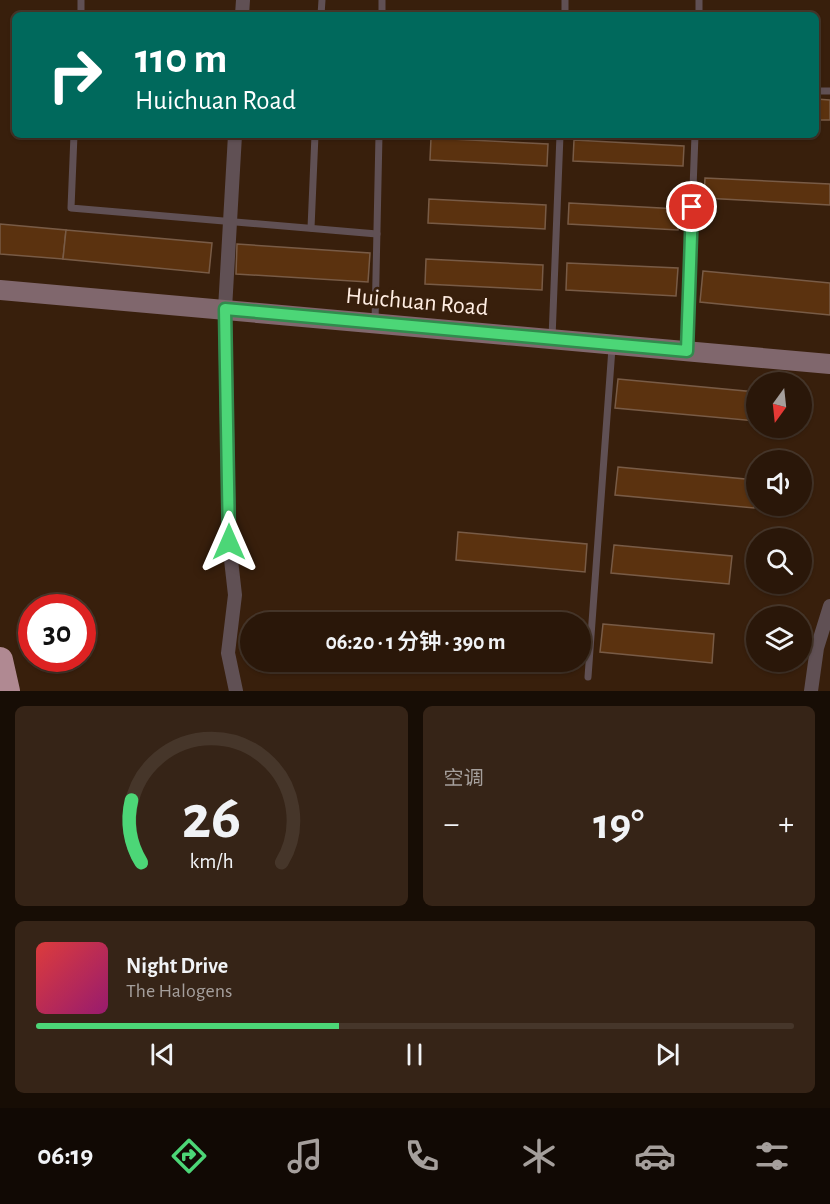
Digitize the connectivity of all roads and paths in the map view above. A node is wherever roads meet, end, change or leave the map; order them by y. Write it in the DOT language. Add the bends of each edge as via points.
graph roads {
  1 [pos="74,138"];
  2 [pos="235,138"];
  3 [pos="315,138"];
  4 [pos="379,138"];
  5 [pos="560,138"];
  6 [pos="695,138"];
  7 [pos="230,221"];
  8 [pos="310,228"];
  9 [pos="377,234"];
  10 [pos="0,290"];
  11 [pos="225,309"];
  12 [pos="375,323"];
  13 [pos="552,338"];
  14 [pos="612,344"];
  15 [pos="687,351"];
  16 [pos="830,364"];
  17 [pos="830,606"];
  18 [pos="0,660"];
  19 [pos="588,677"];
  20 [pos="7,691"];
  21 [pos="236,691"];
  22 [pos="811,691"];
  1 -- 7 [label="lane" via="71,208"];
  2 -- 7 [label="street"];
  3 -- 8 [label="lane"];
  4 -- 9 [label="lane"];
  5 -- 13 [label="lane"];
  6 -- 15 [label="lane"];
  7 -- 8 [label="lane"];
  7 -- 11 [label="street"];
  8 -- 9 [label="lane"];
  9 -- 12 [label="lane"];
  10 -- 11 [label="street, Huichuan Road"];
  11 -- 12 [label="street, Huichuan Road"];
  11 -- 21 [label="street" via="229,542 235,595 228,653"];
  12 -- 13 [label="street, Huichuan Road"];
  13 -- 14 [label="street, Huichuan Road"];
  14 -- 15 [label="street, Huichuan Road"];
  14 -- 19 [label="lane"];
  15 -- 16 [label="street, Huichuan Road"];
  17 -- 22 [label="street" via="817,648"];
  18 -- 20 [label="highway"];
}
